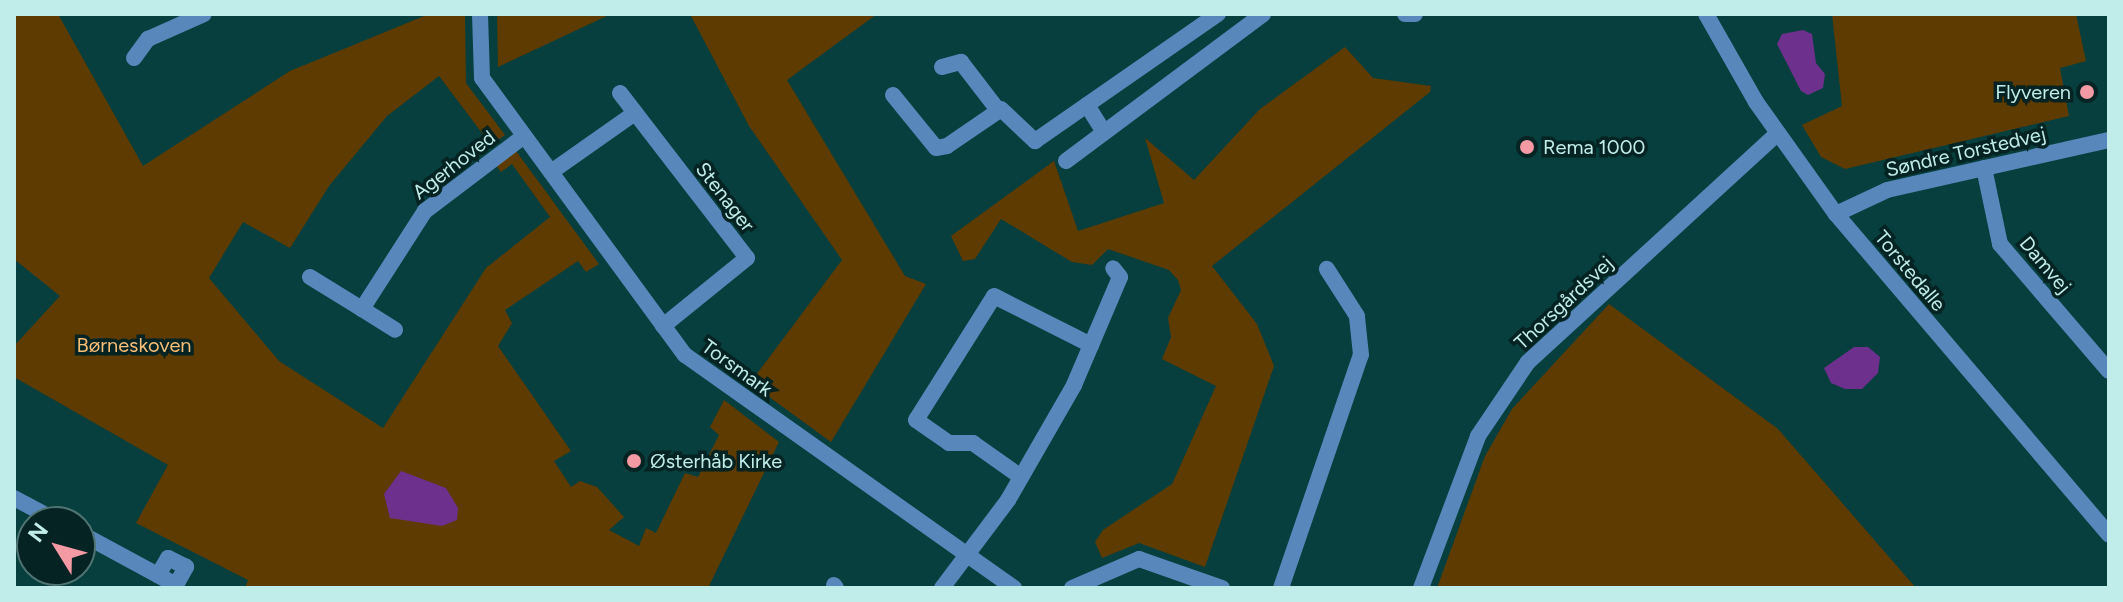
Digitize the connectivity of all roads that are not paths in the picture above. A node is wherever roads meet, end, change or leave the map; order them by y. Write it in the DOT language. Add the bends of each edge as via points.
graph roads {
  1 [pos="204,14"];
  2 [pos="480,14"];
  3 [pos="1218,14"];
  4 [pos="1405,14"];
  5 [pos="1415,14"];
  6 [pos="1706,14"];
  7 [pos="1257,16"];
  8 [pos="134,58"];
  9 [pos="1143,66"];
  10 [pos="942,67"];
  11 [pos="1160,89"];
  12 [pos="620,93"];
  13 [pos="893,95"];
  14 [pos="1087,105"];
  15 [pos="998,110"];
  16 [pos="635,113"];
  17 [pos="1104,132"];
  18 [pos="1777,134"];
  19 [pos="524,136"];
  20 [pos="2109,140"];
  21 [pos="1066,161"];
  22 [pos="1984,168"];
  23 [pos="551,172"];
  24 [pos="1836,214"];
  25 [pos="1113,268"];
  26 [pos="1327,269"];
  27 [pos="310,277"];
  28 [pos="362,309"];
  29 [pos="663,326"];
  30 [pos="395,330"];
  31 [pos="1091,345"];
  32 [pos="2109,371"];
  33 [pos="1021,477"];
  34 [pos="2109,535"];
  35 [pos="96,542"];
  36 [pos="969,555"];
  37 [pos="158,575"];
  38 [pos="942,588"];
  39 [pos="1014,588"];
  40 [pos="1072,588"];
  41 [pos="1219,588"];
  42 [pos="1281,588"];
  43 [pos="1421,588"];
  1 -- 8 [label="street" via="148,39"];
  2 -- 19 [label="street, Torsmark" via="482,78"];
  3 -- 9 [label="street"];
  4 -- 5 [label="street"];
  6 -- 18 [label="street, Torstedalle"];
  7 -- 11 [label="street"];
  9 -- 11 [label="street"];
  9 -- 14 [label="street"];
  10 -- 15 [label="street" via="961,62"];
  11 -- 17 [label="street"];
  12 -- 16 [label="street, Stenager"];
  13 -- 15 [label="street" via="936,148 947,146"];
  14 -- 15 [label="street" via="1035,141 1010,112"];
  14 -- 17 [label="street"];
  16 -- 23 [label="street"];
  16 -- 29 [label="street, Stenager" via="747,258"];
  17 -- 21 [label="street"];
  18 -- 24 [label="street, Torstedalle"];
  18 -- 43 [label="street, Thorsgårdsvej" via="1528,362 1478,436"];
  19 -- 23 [label="street, Torsmark"];
  19 -- 28 [label="street, Agerhoved" via="425,211"];
  20 -- 22 [label="street, Søndre Torstedvej"];
  22 -- 24 [label="street, Søndre Torstedvej" via="1887,190"];
  22 -- 32 [label="street, Damvej" via="2000,244"];
  23 -- 29 [label="street, Torsmark"];
  24 -- 34 [label="street, Torstedalle"];
  25 -- 31 [label="street" via="1120,277"];
  26 -- 42 [label="street" via="1357,316 1361,355"];
  27 -- 28 [label="street"];
  28 -- 30 [label="street"];
  29 -- 36 [label="street, Torsmark" via="685,355"];
  31 -- 33 [label="street"];
  31 -- 33 [label="street" via="994,296 916,420 949,443 973,443"];
  33 -- 36 [label="street"];
  35 -- 37 [label="street"];
  36 -- 38 [label="street"];
  36 -- 39 [label="street, Torsmark"];
  40 -- 41 [label="street" via="1139,559"];
}
